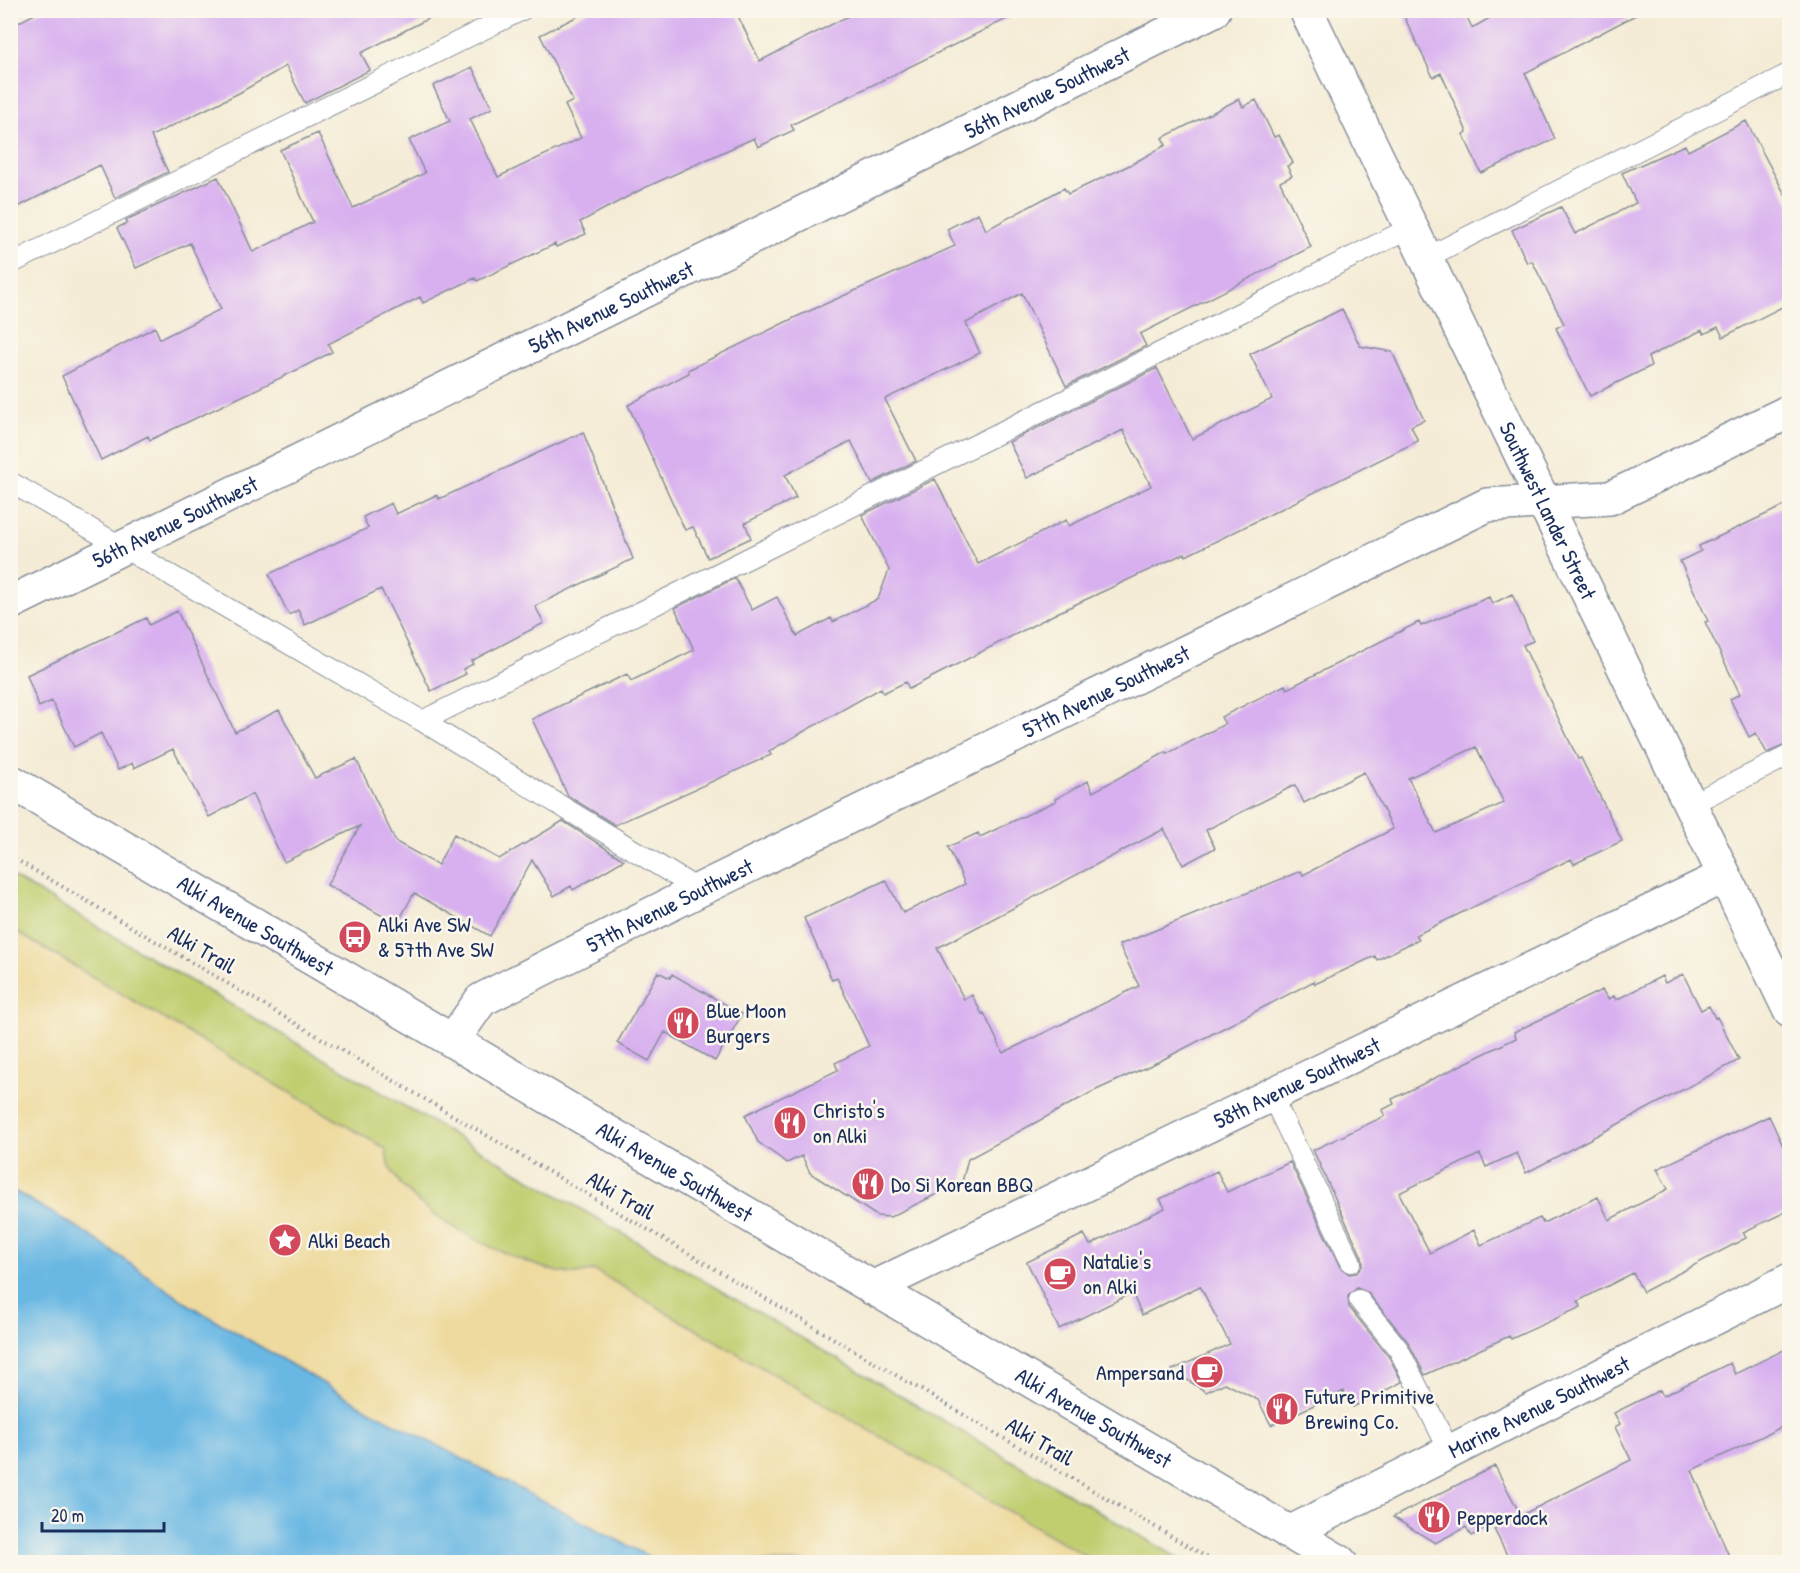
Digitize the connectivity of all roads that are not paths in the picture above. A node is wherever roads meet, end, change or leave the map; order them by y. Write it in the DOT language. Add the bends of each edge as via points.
graph roads {
  1 [pos="522,10"];
  2 [pos="1214,10"];
  3 [pos="1306,10"];
  4 [pos="1790,73"];
  5 [pos="1410,228"];
  6 [pos="1426,258"];
  7 [pos="10,264"];
  8 [pos="1790,411"];
  9 [pos="10,482"];
  10 [pos="1546,503"];
  11 [pos="125,546"];
  12 [pos="10,603"];
  13 [pos="422,721"];
  14 [pos="1790,755"];
  15 [pos="10,782"];
  16 [pos="1691,804"];
  17 [pos="1724,876"];
  18 [pos="699,890"];
  19 [pos="1790,1011"];
  20 [pos="453,1040"];
  21 [pos="1271,1094"];
  22 [pos="1351,1262"];
  23 [pos="1790,1280"];
  24 [pos="872,1288"];
  25 [pos="1359,1300"];
  26 [pos="1450,1452"];
  27 [pos="1289,1533"];
  28 [pos="1340,1563"];
  1 -- 7 [label="lane"];
  2 -- 11 [label="street, 56th Avenue Southwest"];
  3 -- 5 [label="street, Southwest Lander Street"];
  4 -- 6 [label="lane"];
  5 -- 6 [label="street, Southwest Lander Street"];
  5 -- 13 [label="lane"];
  6 -- 10 [label="street, Southwest Lander Street"];
  8 -- 10 [label="street, 57th Avenue Southwest" via="1610,498"];
  9 -- 11 [label="lane"];
  10 -- 16 [label="street, Southwest Lander Street"];
  10 -- 18 [label="street, 57th Avenue Southwest" via="1487,506"];
  11 -- 12 [label="street, 56th Avenue Southwest"];
  11 -- 13 [label="lane"];
  13 -- 18 [label="lane"];
  14 -- 16 [label="lane"];
  15 -- 20 [label="street, Alki Avenue Southwest"];
  16 -- 17 [label="street, Southwest Lander Street"];
  17 -- 19 [label="street, Southwest Lander Street"];
  17 -- 21 [label="street, 58th Avenue Southwest"];
  18 -- 20 [label="street, 57th Avenue Southwest" via="481,1000"];
  20 -- 24 [label="street, Alki Avenue Southwest"];
  21 -- 22 [label="lane"];
  21 -- 24 [label="street, 58th Avenue Southwest"];
  23 -- 26 [label="street, Marine Avenue Southwest"];
  24 -- 27 [label="street, Alki Avenue Southwest"];
  25 -- 26 [label="lane" via="1399,1350"];
  26 -- 27 [label="street, Marine Avenue Southwest"];
  27 -- 28 [label="street, Alki Avenue Southwest"];
}
